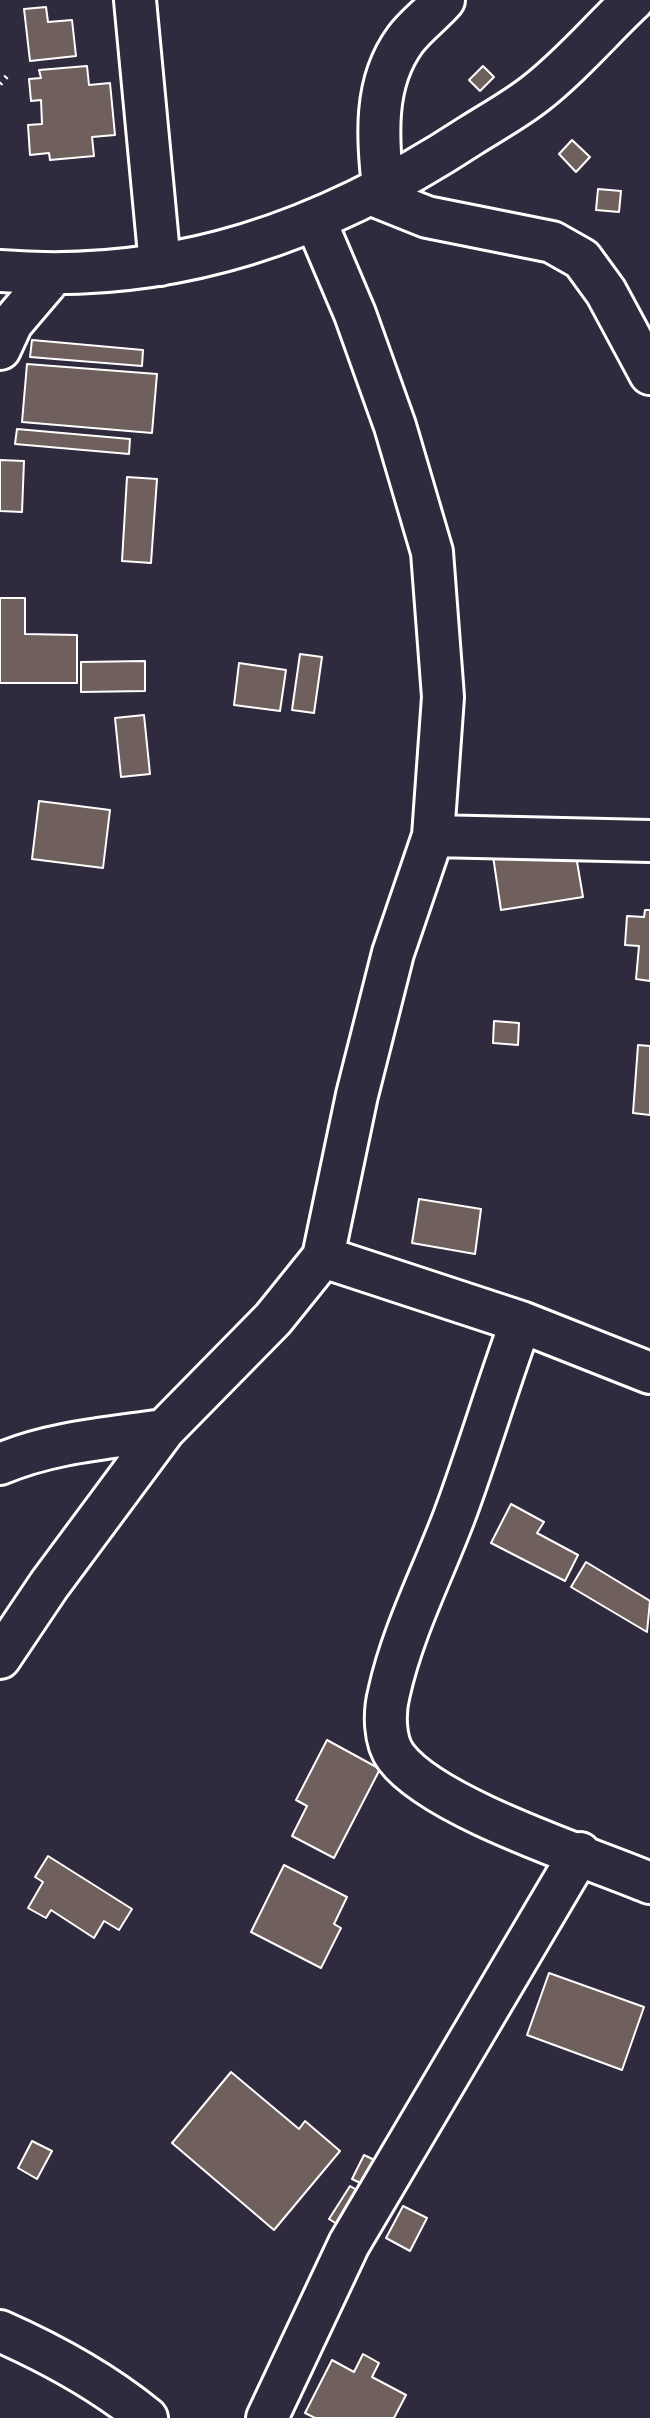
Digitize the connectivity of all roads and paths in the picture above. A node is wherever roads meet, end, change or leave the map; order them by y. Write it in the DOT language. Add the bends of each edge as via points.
graph roads {
  1 [pos="135,0"];
  2 [pos="444,0"];
  3 [pos="633,0"];
  4 [pos="7,76"];
  5 [pos="0,84"];
  6 [pos="378,192"];
  7 [pos="316,222"];
  8 [pos="160,265"];
  9 [pos="0,271"];
  10 [pos="52,276"];
  11 [pos="0,349"];
  12 [pos="650,374"];
  13 [pos="433,836"];
  14 [pos="650,841"];
  15 [pos="323,1257"];
  16 [pos="521,1322"];
  17 [pos="650,1373"];
  18 [pos="164,1430"];
  19 [pos="0,1464"];
  20 [pos="0,1658"];
  21 [pos="580,1853"];
  22 [pos="650,1883"];
  23 [pos="0,2331"];
  24 [pos="147,2418"];
  25 [pos="267,2418"];
  1 -- 8 [label="street"];
  2 -- 6 [label="street" via="392,60 382,92"];
  3 -- 6 [label="street" via="537,92"];
  4 -- 5 [label="path"];
  6 -- 7 [label="street"];
  6 -- 12 [label="street" via="427,217 552,242 582,259"];
  7 -- 8 [label="street" via="249,245"];
  7 -- 13 [label="street" via="395,426 432,552 443,697"];
  8 -- 10 [label="street"];
  9 -- 10 [label="street"];
  10 -- 11 [label="street" via="12,323"];
  13 -- 14 [label="street"];
  13 -- 15 [label="street" via="393,953"];
  15 -- 16 [label="street"];
  15 -- 18 [label="street" via="273,1319"];
  16 -- 17 [label="street"];
  16 -- 21 [label="street" via="404,1643 385,1723 395,1756 425,1784 497,1822"];
  18 -- 19 [label="street" via="82,1442"];
  18 -- 20 [label="street"];
  21 -- 22 [label="street"];
  21 -- 25 [label="street" via="349,2244"];
  23 -- 24 [label="street" via="44,2351"];
}
